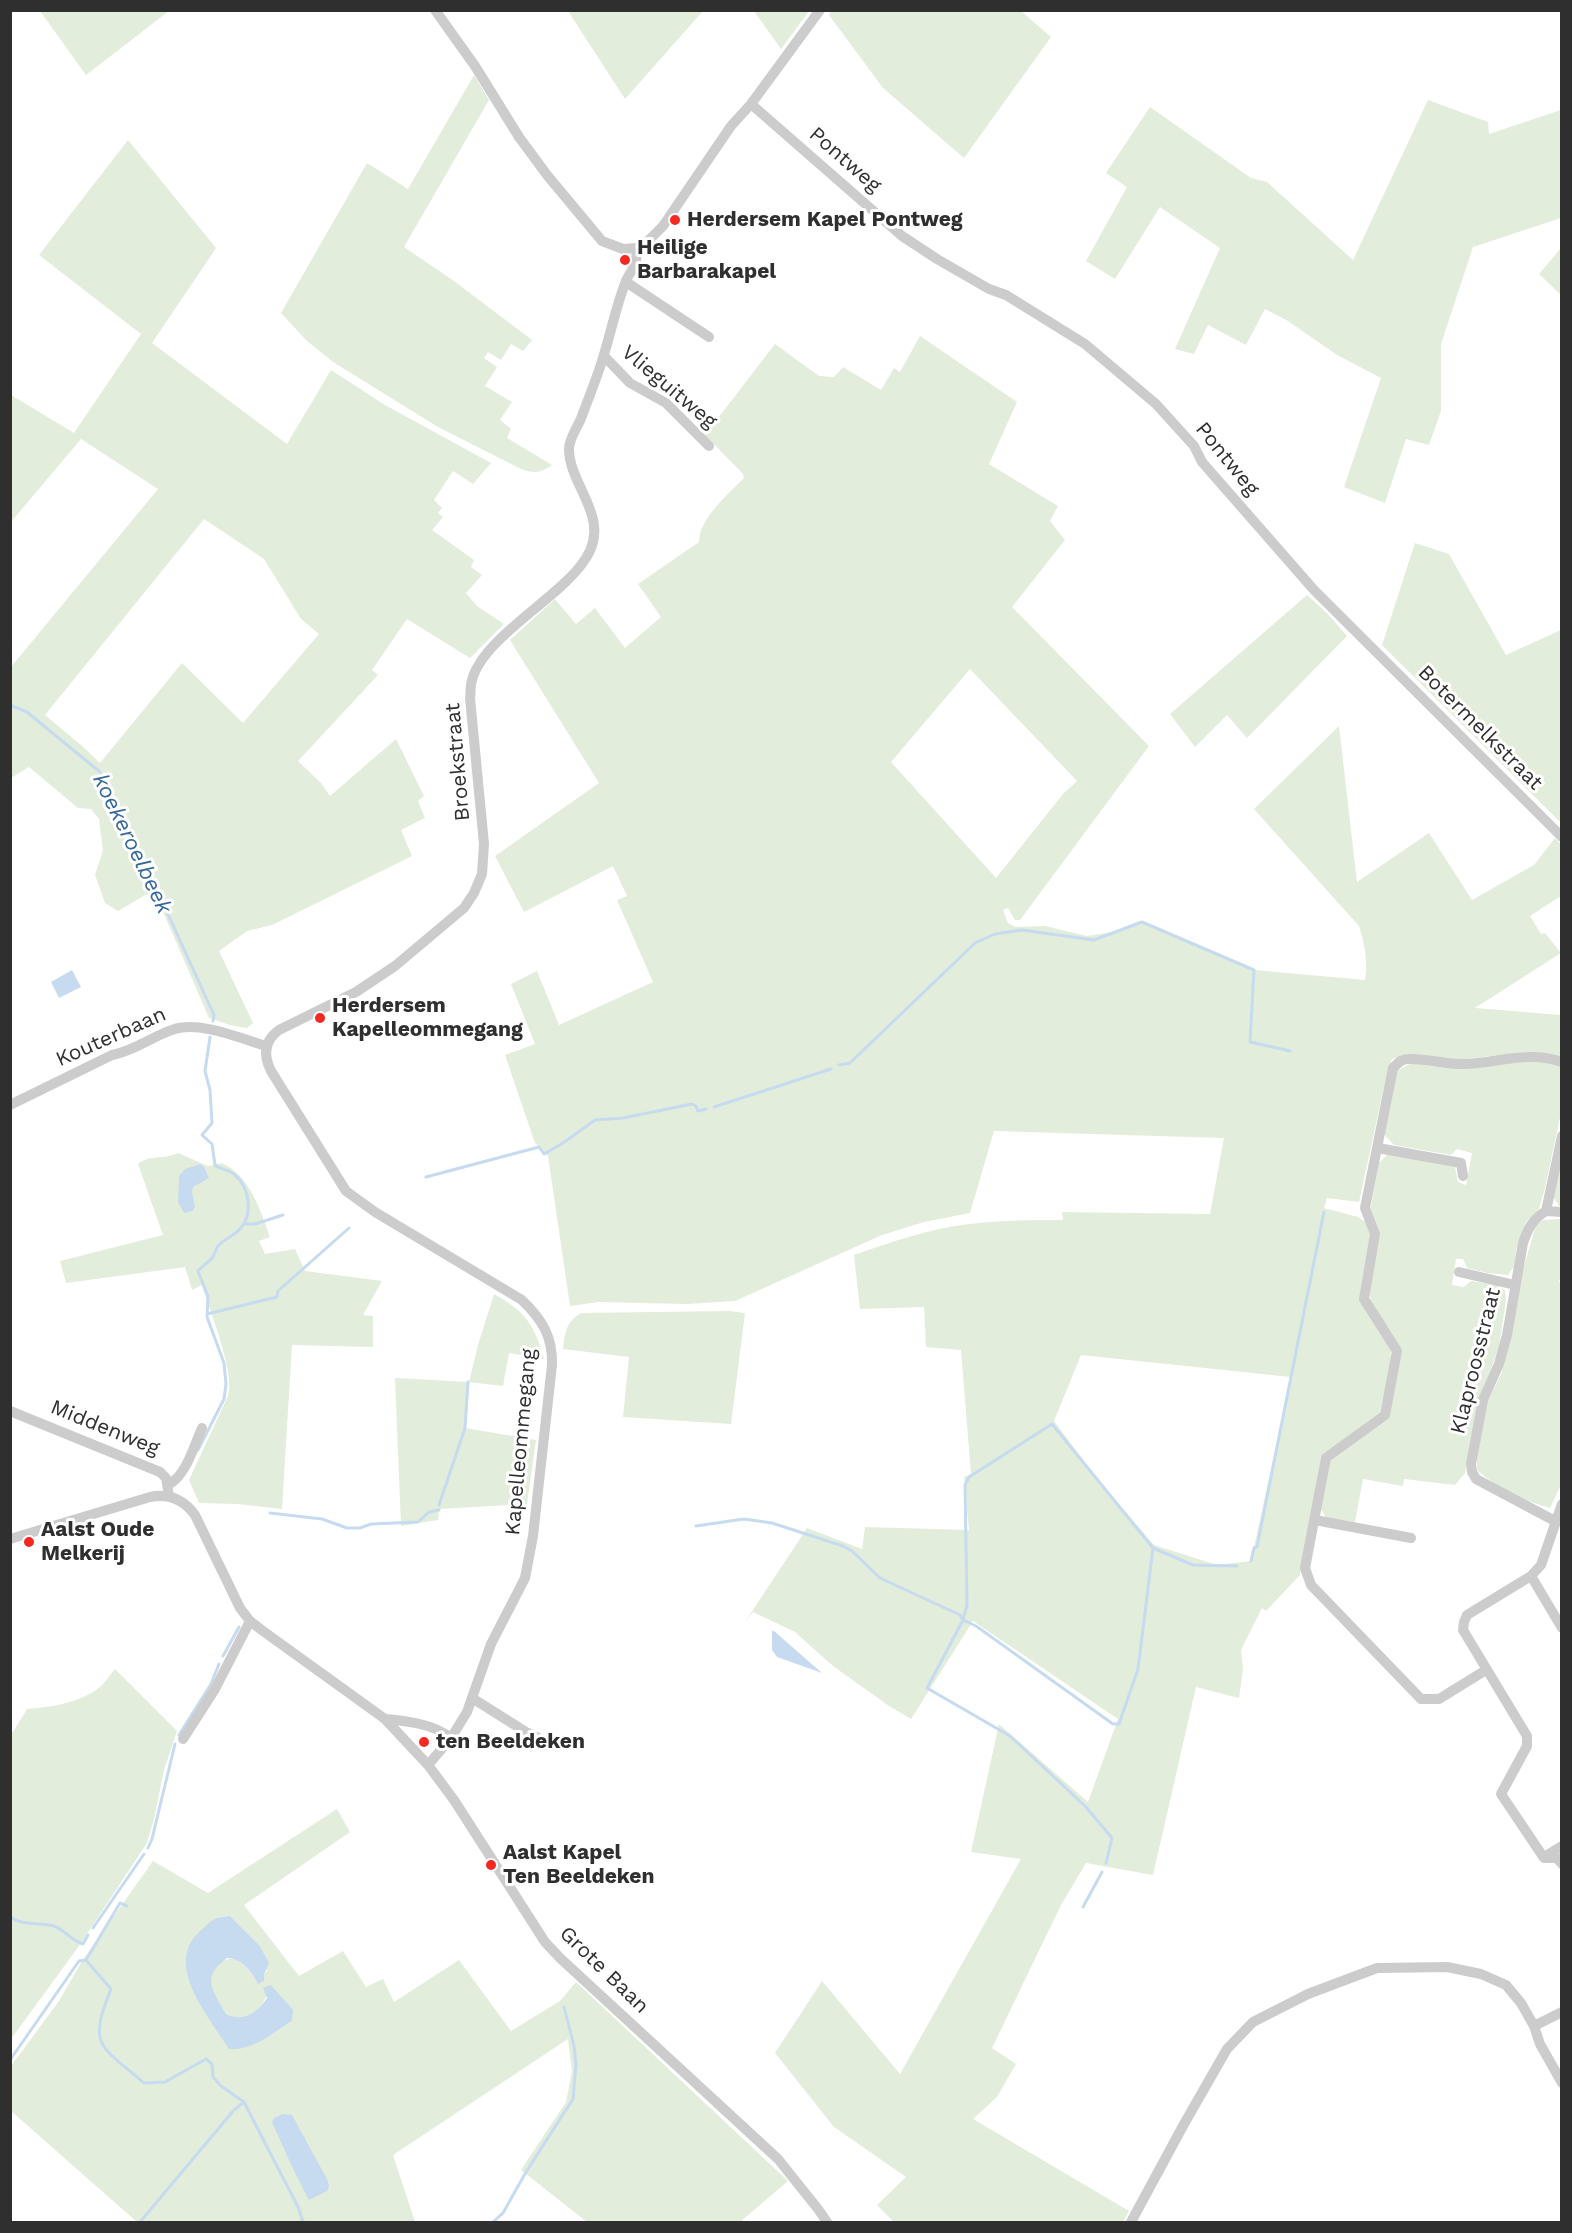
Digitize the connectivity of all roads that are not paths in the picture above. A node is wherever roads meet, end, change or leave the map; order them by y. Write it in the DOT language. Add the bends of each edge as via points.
graph roads {
  1 [pos="435,10"];
  2 [pos="820,10"];
  3 [pos="751,104"];
  4 [pos="636,248"];
  5 [pos="626,282"];
  6 [pos="709,337"];
  7 [pos="604,356"];
  8 [pos="709,446"];
  9 [pos="1370,647"];
  10 [pos="1562,837"];
  11 [pos="266,1046"];
  12 [pos="1562,1062"];
  13 [pos="10,1105"];
  14 [pos="1562,1136"];
  15 [pos="1378,1148"];
  16 [pos="1463,1176"];
  17 [pos="1546,1211"];
  18 [pos="1562,1212"];
  19 [pos="1459,1272"];
  20 [pos="1515,1285"];
  21 [pos="10,1411"];
  22 [pos="202,1428"];
  23 [pos="168,1491"];
  24 [pos="1562,1504"];
  25 [pos="1315,1520"];
  26 [pos="1555,1521"];
  27 [pos="1411,1538"];
  28 [pos="10,1539"];
  29 [pos="1531,1576"];
  30 [pos="249,1621"];
  31 [pos="1562,1628"];
  32 [pos="1486,1670"];
  33 [pos="472,1698"];
  34 [pos="385,1719"];
  35 [pos="451,1738"];
  36 [pos="183,1739"];
  37 [pos="543,1740"];
  38 [pos="428,1765"];
  39 [pos="1562,1846"];
  40 [pos="1544,1858"];
  41 [pos="1562,1864"];
  42 [pos="1562,2012"];
  43 [pos="1534,2026"];
  44 [pos="1562,2083"];
  45 [pos="827,2223"];
  46 [pos="1131,2223"];
  1 -- 4 [label="street" via="526,147 595,233 602,241 623,249"];
  2 -- 3 [label="street"];
  3 -- 4 [label="street" via="731,126 663,226"];
  3 -- 9 [label="street, Pontweg" via="902,236 1085,344 1128,379 1194,446 1202,462 1252,520"];
  4 -- 5 [label="street, Broekstraat" via="637,261"];
  5 -- 6 [label="street"];
  5 -- 7 [label="street, Broekstraat"];
  7 -- 8 [label="street, Vlieguitweg" via="630,383 666,403"];
  7 -- 11 [label="street, Broekstraat" via="569,452 594,519 587,557 487,653 472,680 470,698 484,844 482,874 474,893 464,909 395,966 362,988 279,1030"];
  9 -- 10 [label="street, Botermelkstraat"];
  11 -- 13 [label="street, Kouterbaan" via="196,1027 173,1029"];
  11 -- 33 [label="street, Kapelleommegang" via="271,1071 346,1191 522,1300 541,1320 550,1341 552,1365 528,1565 491,1644"];
  12 -- 15 [label="street" via="1524,1056 1464,1064 1400,1061 1393,1068"];
  14 -- 17 [label="street, Klaproosstraat"];
  15 -- 16 [label="street" via="1461,1163"];
  15 -- 25 [label="street" via="1365,1208 1375,1234 1364,1299 1398,1351 1385,1415 1326,1458"];
  17 -- 18 [label="street"];
  17 -- 20 [label="street, Klaproosstraat" via="1528,1228"];
  19 -- 20 [label="street"];
  20 -- 26 [label="street, Klaproosstraat" via="1499,1364 1483,1400 1472,1472 1476,1479"];
  21 -- 23 [label="street, Middenweg" via="160,1472 166,1478"];
  22 -- 23 [label="street"];
  23 -- 28 [label="street"];
  23 -- 30 [label="street, Grote Baan" via="195,1515"];
  24 -- 26 [label="street"];
  25 -- 27 [label="street"];
  25 -- 32 [label="street" via="1305,1568 1311,1585 1421,1699 1439,1699"];
  26 -- 29 [label="street" via="1541,1565"];
  29 -- 31 [label="street"];
  29 -- 32 [label="street" via="1467,1615 1463,1630"];
  30 -- 34 [label="street, Grote Baan"];
  30 -- 36 [label="street" via="215,1689"];
  32 -- 40 [label="street" via="1527,1736 1527,1746 1501,1794"];
  33 -- 35 [label="street, Kapelleommegang"];
  33 -- 37 [label="street"];
  34 -- 35 [label="street, Grote Baan" via="443,1731"];
  34 -- 38 [label="street, Grote Baan"];
  35 -- 38 [label="street, Kapelleommegang"];
  38 -- 45 [label="street, Grote Baan" via="545,1942 778,2159"];
  39 -- 40 [label="street"];
  40 -- 41 [label="street" via="1557,1858"];
  42 -- 43 [label="street"];
  43 -- 44 [label="street"];
  43 -- 46 [label="street" via="1506,1985 1481,1974 1447,1967 1377,1968 1308,1994 1253,2022 1227,2049"];
}
